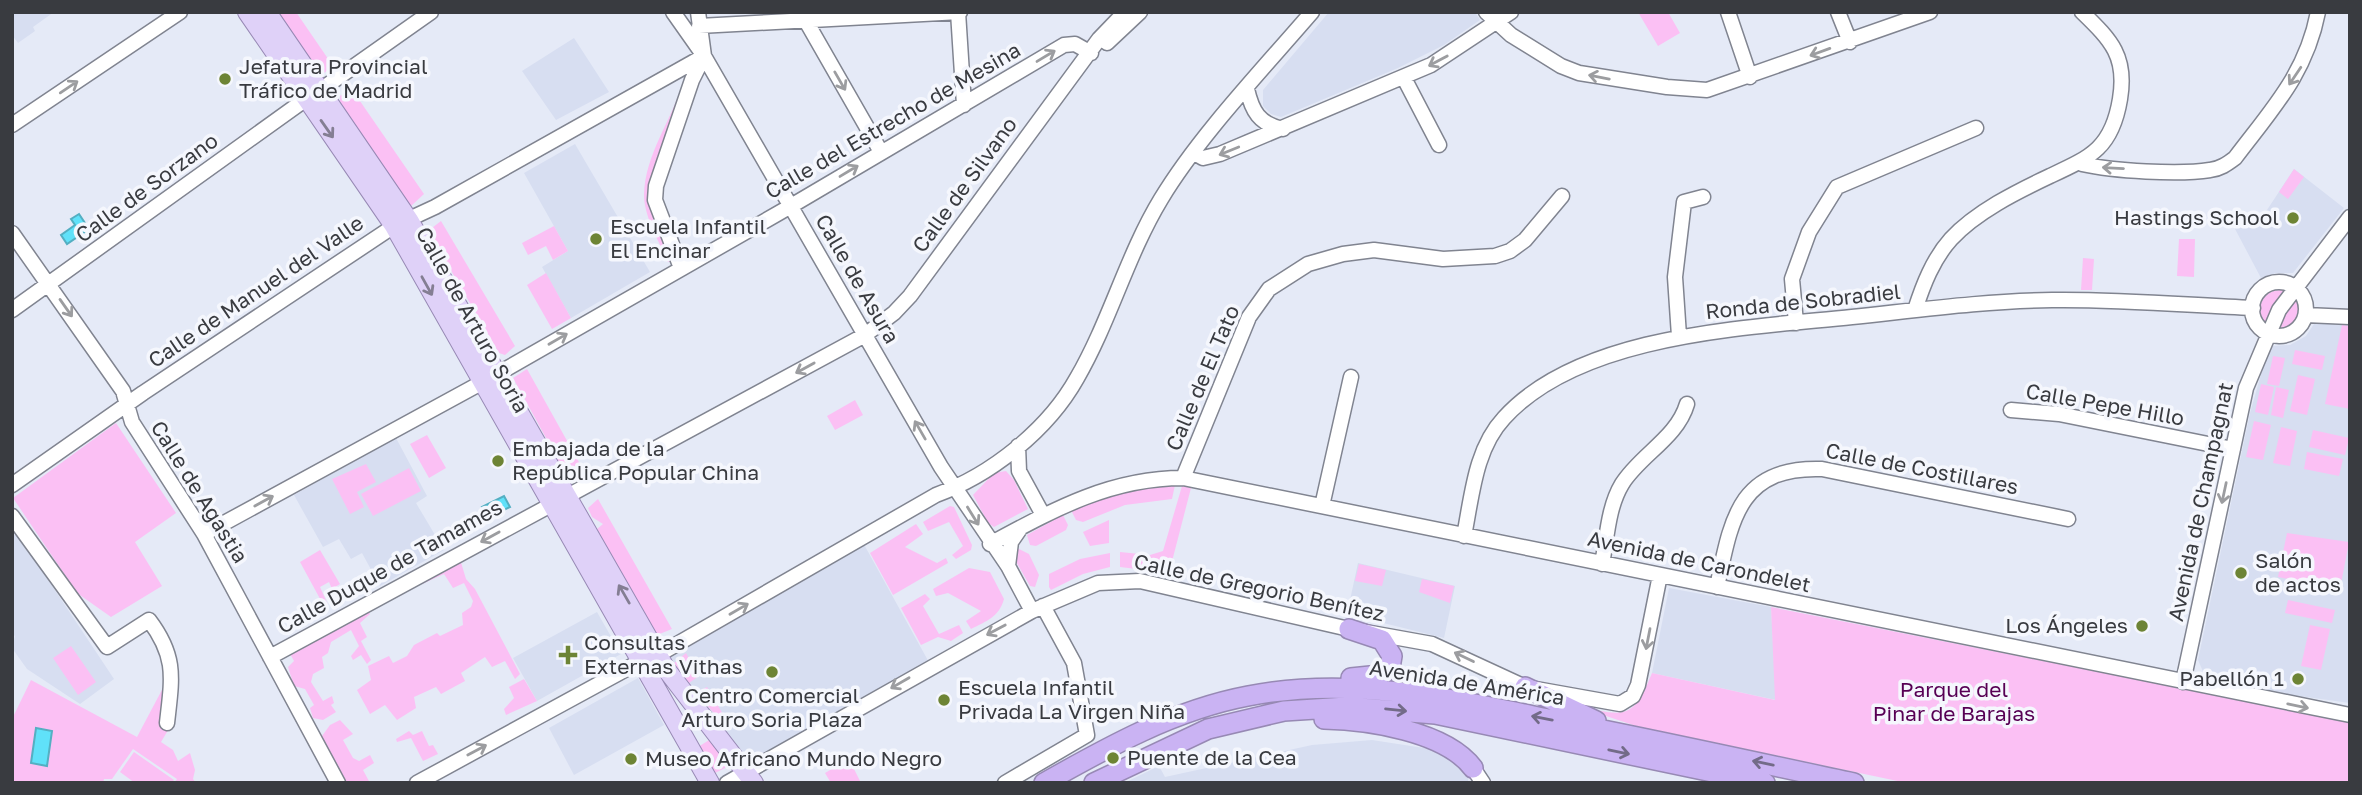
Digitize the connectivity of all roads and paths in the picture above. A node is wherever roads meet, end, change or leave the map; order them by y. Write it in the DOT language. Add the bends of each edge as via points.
graph roads {
  1 [pos="180,12"];
  2 [pos="247,12"];
  3 [pos="267,12"];
  4 [pos="431,12"];
  5 [pos="673,12"];
  6 [pos="959,12"];
  7 [pos="1140,12"];
  8 [pos="1312,12"];
  9 [pos="1511,12"];
  10 [pos="1728,12"];
  11 [pos="1838,12"];
  12 [pos="1930,12"];
  13 [pos="2082,12"];
  14 [pos="2318,12"];
  15 [pos="1125,16"];
  16 [pos="1490,18"];
  17 [pos="699,19"];
  18 [pos="806,21"];
  19 [pos="1850,41"];
  20 [pos="1091,53"];
  21 [pos="704,56"];
  22 [pos="1750,77"];
  23 [pos="1404,78"];
  24 [pos="1247,89"];
  25 [pos="313,95"];
  26 [pos="964,105"];
  27 [pos="12,125"];
  28 [pos="1976,128"];
  29 [pos="1283,129"];
  30 [pos="1439,145"];
  31 [pos="881,152"];
  32 [pos="1194,153"];
  33 [pos="2082,163"];
  34 [pos="1562,195"];
  35 [pos="1703,197"];
  36 [pos="791,206"];
  37 [pos="2350,217"];
  38 [pos="401,223"];
  39 [pos="12,233"];
  40 [pos="681,268"];
  41 [pos="48,285"];
  42 [pos="2295,288"];
  43 [pos="2253,308"];
  44 [pos="12,310"];
  45 [pos="1915,310"];
  46 [pos="2306,315"];
  47 [pos="2350,317"];
  48 [pos="1796,323"];
  49 [pos="2267,333"];
  50 [pos="865,335"];
  51 [pos="1679,336"];
  52 [pos="499,373"];
  53 [pos="1351,377"];
  54 [pos="481,383"];
  55 [pos="128,403"];
  56 [pos="1686,404"];
  57 [pos="2011,410"];
  58 [pos="1018,446"];
  59 [pos="2232,449"];
  60 [pos="1001,459"];
  61 [pos="1019,471"];
  62 [pos="1183,478"];
  63 [pos="12,485"];
  64 [pos="956,489"];
  65 [pos="568,495"];
  66 [pos="550,504"];
  67 [pos="1322,506"];
  68 [pos="1043,515"];
  69 [pos="12,516"];
  70 [pos="2068,519"];
  71 [pos="1021,527"];
  72 [pos="204,534"];
  73 [pos="1464,536"];
  74 [pos="990,544"];
  75 [pos="1602,564"];
  76 [pos="1008,566"];
  77 [pos="1660,575"];
  78 [pos="1717,587"];
  79 [pos="1038,608"];
  80 [pos="1349,629"];
  81 [pos="270,657"];
  82 [pos="650,657"];
  83 [pos="2183,682"];
  84 [pos="1525,687"];
  85 [pos="1247,696"];
  86 [pos="688,697"];
  87 [pos="673,715"];
  88 [pos="2350,715"];
  89 [pos="167,723"];
  90 [pos="1208,729"];
  91 [pos="1633,736"];
  92 [pos="751,777"];
  93 [pos="1477,778"];
  94 [pos="338,783"];
  95 [pos="417,783"];
  96 [pos="710,783"];
  97 [pos="727,783"];
  98 [pos="1005,783"];
  99 [pos="1044,783"];
  100 [pos="1094,783"];
  101 [pos="1765,783"];
  102 [pos="1854,783"];
  27 -- 1 [label="street, one-way"];
  2 -- 25 [label="main road, Calle de Arturo Soria"];
  3 -- 25 [label="main road, Calle de Arturo Soria"];
  4 -- 25 [label="street, Calle de Sorzano"];
  5 -- 21 [label="street, Calle de Asura"];
  6 -- 18 [label="street"];
  6 -- 26 [label="street"];
  7 -- 15 [label="street, Calle de Silvano"];
  8 -- 24 [label="street"];
  9 -- 16 [label="street"];
  10 -- 22 [label="street"];
  11 -- 19 [label="street"];
  12 -- 19 [label="street"];
  13 -- 33 [label="street" via="2121,59 2123,81 2116,121 2107,139"];
  14 -- 33 [label="street, one-way" via="2301,68 2235,158 2222,167 2157,170"];
  15 -- 20 [label="street, Calle de Silvano"];
  22 -- 16 [label="street, one-way" via="1707,90 1687,90 1579,73 1543,56"];
  16 -- 23 [label="street, one-way" via="1459,50"];
  17 -- 18 [label="street"];
  17 -- 21 [label="street"];
  18 -- 31 [label="street, one-way"];
  19 -- 22 [label="street, one-way"];
  26 -- 20 [label="street, Calle del Estrecho de Mesina, one-way" via="1065,45 1075,44"];
  20 -- 50 [label="street, Calle de Silvano" via="910,296"];
  21 -- 36 [label="street, Calle de Asura"];
  21 -- 38 [label="street, Calle de Manuel del Valle"];
  21 -- 40 [label="street" via="656,186 655,200"];
  23 -- 29 [label="street"];
  23 -- 30 [label="street"];
  24 -- 29 [label="street" via="1257,116"];
  24 -- 32 [label="street"];
  25 -- 38 [label="main road, Calle de Arturo Soria"];
  25 -- 41 [label="street, Calle de Sorzano"];
  26 -- 31 [label="street, Calle del Estrecho de Mesina"];
  28 -- 48 [label="street" via="1837,187 1810,232 1792,279"];
  29 -- 32 [label="street, one-way" via="1209,158"];
  36 -- 31 [label="street, Calle del Estrecho de Mesina, one-way"];
  32 -- 58 [label="street" via="1149,220 1077,378"];
  33 -- 45 [label="street" via="1995,206 1951,239 1936,260"];
  34 -- 62 [label="street, Calle de El Tato" via="1525,240 1495,256 1443,259 1374,250 1343,254 1308,264 1269,289 1249,317"];
  35 -- 51 [label="street" via="1684,202 1675,277"];
  36 -- 40 [label="street, Calle del Estrecho de Mesina"];
  36 -- 50 [label="street, Calle de Asura"];
  37 -- 42 [label="street"];
  38 -- 52 [label="main road, Calle de Arturo Soria"];
  38 -- 54 [label="main road, Calle de Arturo Soria, one-way"];
  38 -- 55 [label="street, Calle de Manuel del Valle"];
  39 -- 41 [label="street, Calle de Agastia"];
  52 -- 40 [label="street, Calle del Estrecho de Mesina, one-way"];
  41 -- 44 [label="street, Calle de Sorzano"];
  41 -- 55 [label="street, Calle de Agastia, one-way"];
  42 -- 43 [label="street" via="2280,283 2264,287"];
  42 -- 46 [label="street" via="2304,300"];
  42 -- 49 [label="street"];
  43 -- 45 [label="street, Ronda de Sobradiel" via="2054,300"];
  43 -- 49 [label="street" via="2256,323"];
  45 -- 48 [label="street, Ronda de Sobradiel"];
  46 -- 47 [label="street"];
  46 -- 49 [label="street" via="2291,334"];
  48 -- 51 [label="street, Ronda de Sobradiel"];
  49 -- 59 [label="street, Avenida de Champagnat" via="2246,388"];
  64 -- 50 [label="street, Calle de Asura, one-way"];
  50 -- 65 [label="street, Calle de Silvano, one-way"];
  51 -- 73 [label="street, Ronda de Sobradiel" via="1572,371 1506,415 1482,454"];
  52 -- 65 [label="main road, Calle de Arturo Soria"];
  53 -- 67 [label="street"];
  54 -- 66 [label="main road, Calle de Arturo Soria"];
  72 -- 54 [label="street, one-way"];
  55 -- 63 [label="street, Calle de Manuel del Valle"];
  55 -- 72 [label="street, Calle de Agastia" via="127,414"];
  56 -- 75 [label="street" via="1677,426 1620,486"];
  57 -- 59 [label="street, Calle Pepe Hillo" via="2059,414"];
  58 -- 60 [label="street"];
  58 -- 61 [label="street"];
  59 -- 83 [label="street, Avenida de Champagnat, one-way"];
  60 -- 61 [label="street"];
  60 -- 64 [label="street"];
  61 -- 68 [label="street"];
  62 -- 67 [label="street, Avenida de Carondelet"];
  62 -- 68 [label="street, Avenida de Carondelet" via="1113,486"];
  64 -- 74 [label="street, Calle de Asura, one-way"];
  82 -- 64 [label="street, one-way" via="936,495"];
  65 -- 66 [label="street, Calle Duque de Tamames"];
  82 -- 65 [label="main road, Calle de Arturo Soria, one-way"];
  66 -- 81 [label="street, Calle Duque de Tamames, one-way"];
  66 -- 82 [label="main road, Calle de Arturo Soria"];
  67 -- 73 [label="street, Avenida de Carondelet"];
  68 -- 71 [label="street, Avenida de Carondelet"];
  69 -- 89 [label="street" via="107,647 149,620 153,625 167,645 172,680"];
  70 -- 78 [label="street, Calle de Costillares" via="1822,469 1799,469 1759,485 1742,504 1730,524"];
  71 -- 74 [label="street, Avenida de Carondelet"];
  71 -- 76 [label="street" via="1011,542"];
  72 -- 81 [label="street, Calle de Agastia"];
  73 -- 75 [label="street, Avenida de Carondelet"];
  74 -- 76 [label="street, Calle de Asura"];
  75 -- 77 [label="street, Avenida de Carondelet"];
  76 -- 79 [label="street, Calle de Asura"];
  77 -- 78 [label="street, Avenida de Carondelet"];
  77 -- 84 [label="street, Calle de Gregorio Benítez, one-way" via="1638,685 1629,700 1615,705"];
  78 -- 83 [label="street, Avenida de Carondelet"];
  79 -- 80 [label="street, Calle de Gregorio Benítez" via="1088,586 1130,580"];
  79 -- 92 [label="street, Calle de Gregorio Benítez, one-way"];
  79 -- 98 [label="street, Calle de Asura" via="1074,663 1086,727 1083,740"];
  84 -- 80 [label="street, Calle de Gregorio Benítez, one-way" via="1443,647"];
  80 -- 85 [label="highway" via="1386,644 1392,656 1385,671 1372,677 1287,683"];
  81 -- 94 [label="street, Calle de Agastia"];
  82 -- 86 [label="main road, Calle de Arturo Soria"];
  82 -- 87 [label="main road, Calle de Arturo Soria"];
  95 -- 82 [label="street, one-way"];
  83 -- 88 [label="street, Avenida de Carondelet, one-way"];
  84 -- 91 [label="highway"];
  91 -- 85 [label="highway, Avenida de América, one-way" via="1393,690 1310,688"];
  85 -- 99 [label="highway, Avenida de América" via="1155,725"];
  86 -- 87 [label="main road" via="685,708"];
  86 -- 92 [label="main road, Calle de Arturo Soria"];
  87 -- 96 [label="main road, Calle de Arturo Soria"];
  90 -- 93 [label="highway" via="1320,719 1352,721 1443,743 1459,752"];
  90 -- 100 [label="highway, Avenida de América"];
  90 -- 101 [label="highway, Avenida de América, one-way" via="1315,707 1390,709 1435,714"];
  102 -- 91 [label="highway, Avenida de América, one-way"];
  92 -- 97 [label="street"];
}
